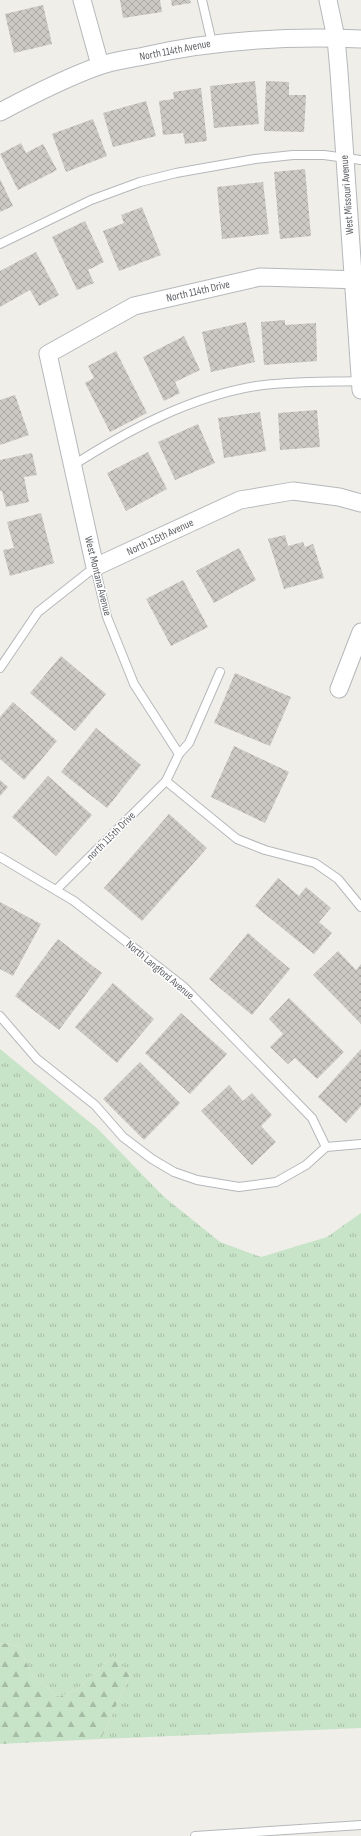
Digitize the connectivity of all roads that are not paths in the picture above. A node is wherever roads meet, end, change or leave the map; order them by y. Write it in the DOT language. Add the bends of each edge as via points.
graph roads {
  1 [pos="82,0"];
  2 [pos="202,0"];
  3 [pos="328,0"];
  4 [pos="336,38"];
  5 [pos="361,39"];
  6 [pos="212,43"];
  7 [pos="100,65"];
  8 [pos="0,112"];
  9 [pos="353,159"];
  10 [pos="0,244"];
  11 [pos="357,279"];
  12 [pos="48,354"];
  13 [pos="361,385"];
  14 [pos="72,466"];
  15 [pos="361,503"];
  16 [pos="95,567"];
  17 [pos="361,632"];
  18 [pos="0,668"];
  19 [pos="220,672"];
  20 [pos="339,689"];
  21 [pos="179,754"];
  22 [pos="166,781"];
  23 [pos="0,857"];
  24 [pos="56,890"];
  25 [pos="361,907"];
  26 [pos="0,1016"];
  27 [pos="361,1144"];
  28 [pos="326,1147"];
  29 [pos="361,1825"];
  30 [pos="195,1836"];
  1 -- 7 [label="street"];
  2 -- 6 [label="lane"];
  3 -- 4 [label="street, West Missouri Avenue"];
  4 -- 5 [label="street, North 114th Avenue"];
  4 -- 6 [label="street, North 114th Avenue"];
  4 -- 9 [label="street, West Missouri Avenue"];
  6 -- 7 [label="street, North 114th Avenue"];
  7 -- 8 [label="street, North 114th Avenue"];
  9 -- 10 [label="lane" via="293,155 255,158 176,173 140,182 91,200"];
  9 -- 11 [label="street, West Missouri Avenue"];
  11 -- 12 [label="street, North 114th Drive" via="260,277 134,306"];
  11 -- 13 [label="street, West Missouri Avenue"];
  12 -- 14 [label="street, West Montana Avenue"];
  13 -- 14 [label="lane" via="257,386 207,398 157,419"];
  14 -- 16 [label="street, West Montana Avenue"];
  15 -- 16 [label="street, North 115th Avenue" via="339,497 293,491 240,500"];
  16 -- 18 [label="lane, North 115th Avenue" via="38,612"];
  16 -- 21 [label="lane, West Montana Avenue" via="107,617 134,684"];
  17 -- 20 [label="street"];
  19 -- 21 [label="lane" via="188,742"];
  21 -- 22 [label="lane"];
  22 -- 24 [label="lane, north 115th Drive"];
  22 -- 25 [label="lane" via="237,839 265,850 315,863 338,879"];
  23 -- 24 [label="lane, North Langford Avenue"];
  24 -- 28 [label="lane, North Langford Avenue" via="74,901 184,987 312,1118"];
  26 -- 28 [label="lane" via="37,1059 95,1105 123,1137 152,1160 174,1172 197,1180 239,1187 276,1182 306,1165"];
  27 -- 28 [label="lane"];
  29 -- 30 [label="lane"];
}
